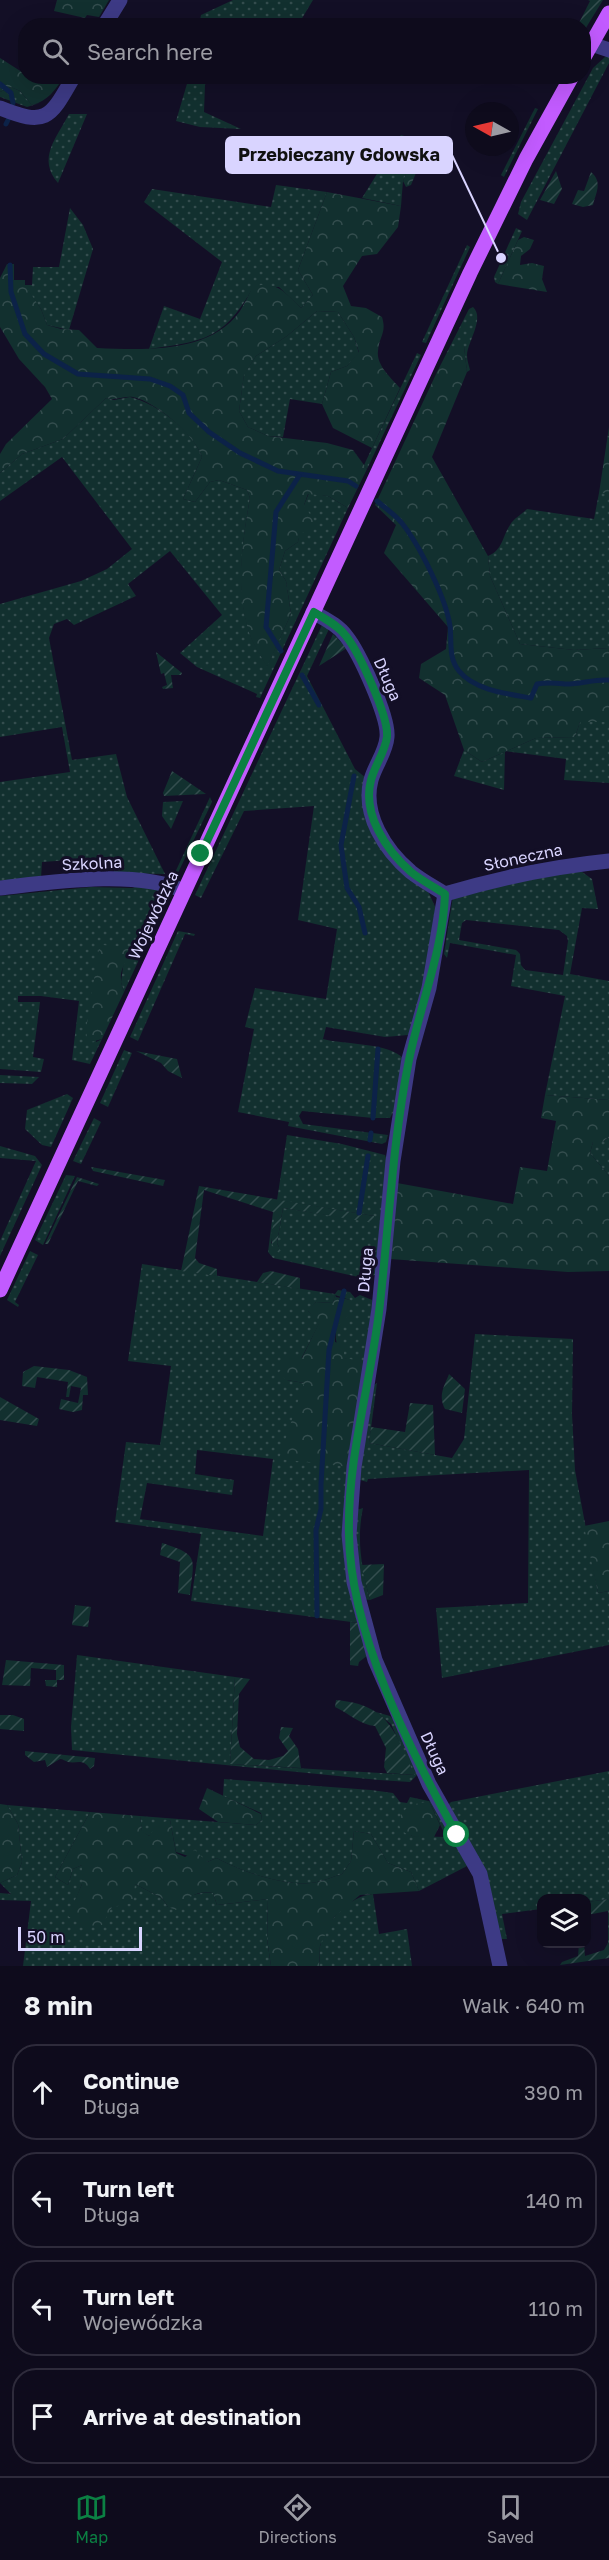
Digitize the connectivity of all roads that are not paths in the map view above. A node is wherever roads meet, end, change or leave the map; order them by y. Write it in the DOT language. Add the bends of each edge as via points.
graph roads {
  1 [pos="120,0"];
  2 [pos="609,13"];
  3 [pos="109,18"];
  4 [pos="591,44"];
  5 [pos="609,50"];
  6 [pos="591,51"];
  7 [pos="69,84"];
  8 [pos="568,84"];
  9 [pos="0,108"];
  10 [pos="314,612"];
  11 [pos="609,861"];
  12 [pos="0,888"];
  13 [pos="184,891"];
  14 [pos="445,894"];
  15 [pos="0,1290"];
  16 [pos="500,1966"];
  1 -- 3 [label="street"];
  2 -- 4 [label="main road"];
  5 -- 6 [label="street"];
  7 -- 9 [label="street" via="46,116 30,119"];
  8 -- 10 [label="main road, Wojewódzka" via="516,178"];
  10 -- 13 [label="main road, Wojewódzka"];
  10 -- 14 [label="street, Długa" via="346,635 384,713 387,738 371,780 369,804 381,837 412,873"];
  11 -- 14 [label="street, Słoneczna" via="555,866"];
  12 -- 13 [label="street, Szkolna" via="142,879 167,883"];
  13 -- 15 [label="main road, Wojewódzka"];
  14 -- 16 [label="street, Długa" via="429,988 409,1059 393,1161 379,1309 354,1467 349,1535 354,1582 375,1660 429,1784 480,1874"];
}
